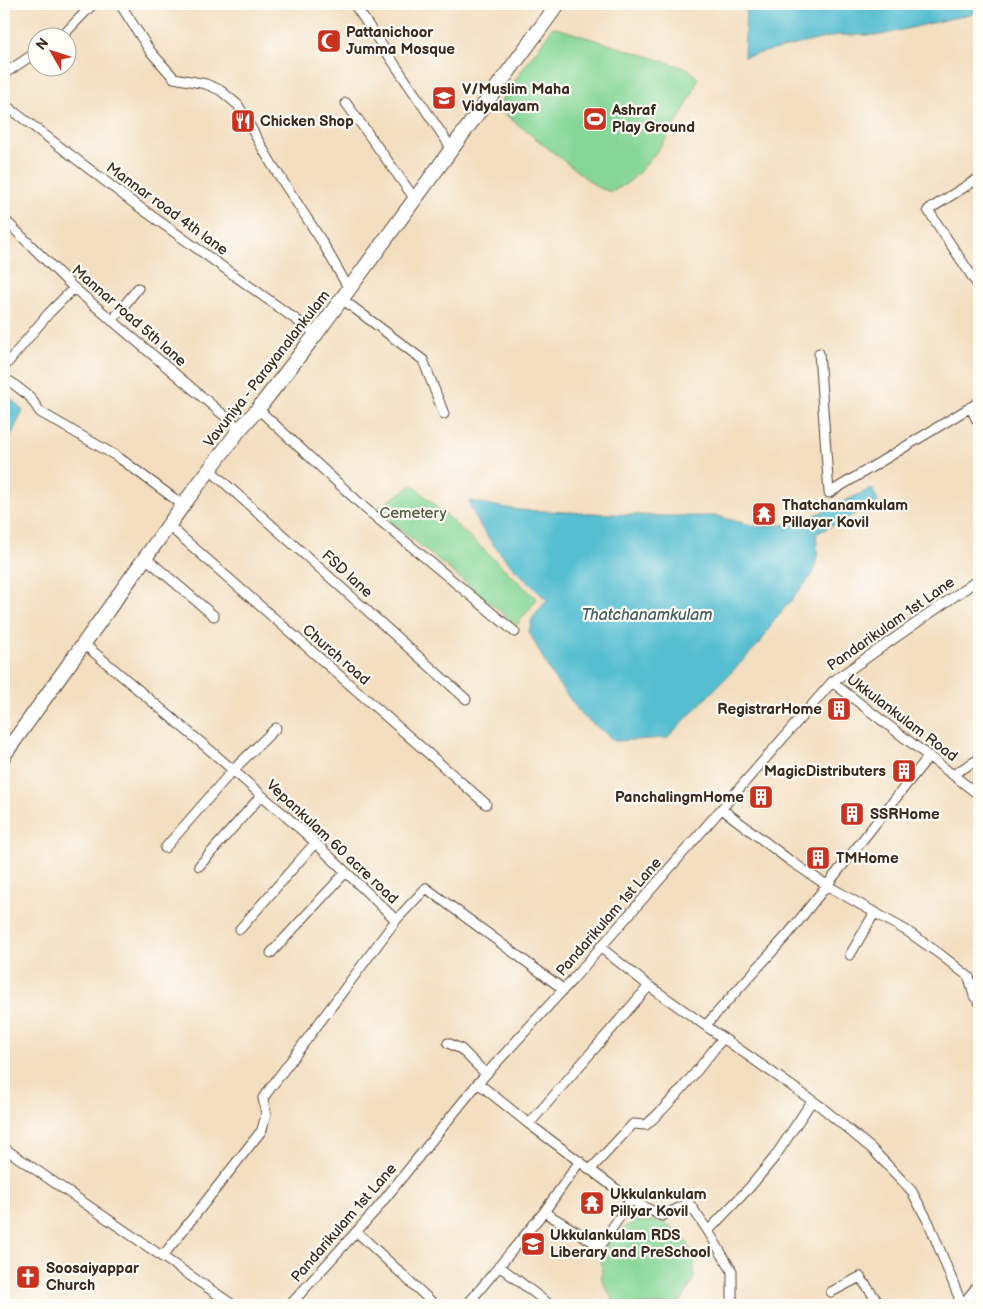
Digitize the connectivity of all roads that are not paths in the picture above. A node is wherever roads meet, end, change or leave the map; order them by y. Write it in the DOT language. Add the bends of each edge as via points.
graph roads {
  1 [pos="93,4"];
  2 [pos="120,4"];
  3 [pos="354,4"];
  4 [pos="558,4"];
  5 [pos="70,28"];
  6 [pos="28,58"];
  7 [pos="4,74"];
  8 [pos="346,103"];
  9 [pos="4,104"];
  10 [pos="452,149"];
  11 [pos="979,178"];
  12 [pos="415,199"];
  13 [pos="4,219"];
  14 [pos="979,287"];
  15 [pos="74,288"];
  16 [pos="138,288"];
  17 [pos="345,294"];
  18 [pos="112,321"];
  19 [pos="316,334"];
  20 [pos="819,353"];
  21 [pos="4,366"];
  22 [pos="4,381"];
  23 [pos="979,402"];
  24 [pos="970,407"];
  25 [pos="258,409"];
  26 [pos="444,414"];
  27 [pos="979,424"];
  28 [pos="240,430"];
  29 [pos="210,470"];
  30 [pos="183,505"];
  31 [pos="169,526"];
  32 [pos="146,558"];
  33 [pos="979,579"];
  34 [pos="214,616"];
  35 [pos="515,632"];
  36 [pos="84,644"];
  37 [pos="832,682"];
  38 [pos="466,699"];
  39 [pos="276,728"];
  40 [pos="4,755"];
  41 [pos="929,756"];
  42 [pos="979,759"];
  43 [pos="233,770"];
  44 [pos="954,774"];
  45 [pos="979,795"];
  46 [pos="261,796"];
  47 [pos="486,804"];
  48 [pos="722,809"];
  49 [pos="315,843"];
  50 [pos="166,848"];
  51 [pos="198,866"];
  52 [pos="346,872"];
  53 [pos="828,886"];
  54 [pos="875,912"];
  55 [pos="396,920"];
  56 [pos="240,928"];
  57 [pos="600,947"];
  58 [pos="271,953"];
  59 [pos="850,955"];
  60 [pos="649,986"];
  61 [pos="564,990"];
  62 [pos="979,1002"];
  63 [pos="706,1025"];
  64 [pos="723,1038"];
  65 [pos="448,1043"];
  66 [pos="486,1074"];
  67 [pos="478,1083"];
  68 [pos="812,1101"];
  69 [pos="529,1124"];
  70 [pos="4,1148"];
  71 [pos="580,1162"];
  72 [pos="591,1169"];
  73 [pos="631,1200"];
  74 [pos="544,1212"];
  75 [pos="708,1231"];
  76 [pos="357,1232"];
  77 [pos="162,1257"];
  78 [pos="499,1266"];
  79 [pos="979,1284"];
  80 [pos="831,1292"];
  81 [pos="233,1305"];
  82 [pos="290,1305"];
  83 [pos="436,1305"];
  84 [pos="467,1305"];
  85 [pos="550,1305"];
  86 [pos="732,1305"];
  87 [pos="880,1305"];
  88 [pos="962,1305"];
  1 -- 5 [label="street"];
  2 -- 17 [label="street" via="150,51 174,78 206,84 220,90 238,105 321,240"];
  3 -- 10 [label="street"];
  4 -- 10 [label="highway, Vavuniya - Parayanalankulam"];
  6 -- 7 [label="street"];
  8 -- 12 [label="street"];
  9 -- 19 [label="street, Mannar road 4th lane" via="131,201"];
  10 -- 12 [label="highway, Vavuniya - Parayanalankulam"];
  11 -- 14 [label="street" via="928,210"];
  12 -- 17 [label="highway, Vavuniya - Parayanalankulam"];
  13 -- 15 [label="street, Mannar road 5th lane"];
  15 -- 18 [label="street, Mannar road 5th lane"];
  15 -- 21 [label="street"];
  16 -- 18 [label="street"];
  17 -- 19 [label="highway, Vavuniya - Parayanalankulam"];
  17 -- 26 [label="street" via="423,360"];
  18 -- 28 [label="street, Mannar road 5th lane"];
  19 -- 25 [label="highway, Vavuniya - Parayanalankulam"];
  20 -- 24 [label="street" via="829,493"];
  22 -- 30 [label="street" via="11,382 30,397 40,412 118,457"];
  23 -- 24 [label="street"];
  24 -- 27 [label="street"];
  25 -- 28 [label="highway, Vavuniya - Parayanalankulam"];
  25 -- 35 [label="street" via="366,509"];
  28 -- 29 [label="highway, Vavuniya - Parayanalankulam"];
  29 -- 30 [label="highway, Vavuniya - Parayanalankulam"];
  29 -- 38 [label="street, FSD lane"];
  30 -- 31 [label="highway, Vavuniya - Parayanalankulam"];
  31 -- 32 [label="highway, Vavuniya - Parayanalankulam"];
  31 -- 47 [label="street, Church road"];
  32 -- 34 [label="street"];
  32 -- 36 [label="highway, Vavuniya - Parayanalankulam"];
  33 -- 37 [label="street, Pandarikulam 1st Lane"];
  36 -- 40 [label="highway, Vavuniya - Parayanalankulam"];
  36 -- 43 [label="street, Vepankulam 60 acre road"];
  37 -- 41 [label="street, Ukkulankulam Road"];
  37 -- 48 [label="street, Pandarikulam 1st Lane"];
  39 -- 43 [label="street"];
  41 -- 44 [label="street, Ukkulankulam Road"];
  41 -- 53 [label="street"];
  42 -- 44 [label="street"];
  43 -- 46 [label="street, Vepankulam 60 acre road"];
  43 -- 50 [label="street"];
  44 -- 45 [label="street, Ukkulankulam Road"];
  46 -- 49 [label="street, Vepankulam 60 acre road"];
  46 -- 51 [label="street"];
  48 -- 53 [label="street"];
  48 -- 57 [label="street, Pandarikulam 1st Lane"];
  49 -- 52 [label="street, Vepankulam 60 acre road"];
  49 -- 56 [label="street"];
  52 -- 55 [label="street, Vepankulam 60 acre road"];
  52 -- 58 [label="street"];
  53 -- 54 [label="street"];
  53 -- 63 [label="street"];
  54 -- 59 [label="street"];
  54 -- 62 [label="street" via="969,977"];
  55 -- 61 [label="street, Vepankulam 60 acre road" via="426,888"];
  55 -- 77 [label="street" via="263,1098 266,1114 262,1130"];
  57 -- 60 [label="street"];
  57 -- 61 [label="street, Pandarikulam 1st Lane"];
  60 -- 63 [label="street"];
  60 -- 69 [label="street"];
  61 -- 66 [label="street, Pandarikulam 1st Lane"];
  63 -- 64 [label="street"];
  64 -- 68 [label="street"];
  64 -- 72 [label="street" via="654,1118 646,1125 633,1124"];
  65 -- 66 [label="street" via="461,1049"];
  66 -- 67 [label="street, Pandarikulam 1st Lane"];
  67 -- 69 [label="street"];
  67 -- 76 [label="street, Pandarikulam 1st Lane"];
  68 -- 75 [label="street" via="774,1158"];
  68 -- 88 [label="street" via="872,1149 911,1190 929,1223"];
  69 -- 71 [label="street"];
  70 -- 77 [label="street"];
  71 -- 72 [label="street"];
  71 -- 74 [label="street"];
  72 -- 73 [label="street"];
  73 -- 74 [label="street" via="600,1246"];
  73 -- 75 [label="street" via="662,1216 689,1203"];
  74 -- 78 [label="street"];
  75 -- 86 [label="street" via="732,1271"];
  76 -- 82 [label="street, Pandarikulam 1st Lane"];
  76 -- 83 [label="street"];
  77 -- 81 [label="street"];
  78 -- 84 [label="street"];
  78 -- 85 [label="street"];
  79 -- 88 [label="street"];
  80 -- 87 [label="street" via="860,1276"];
}
